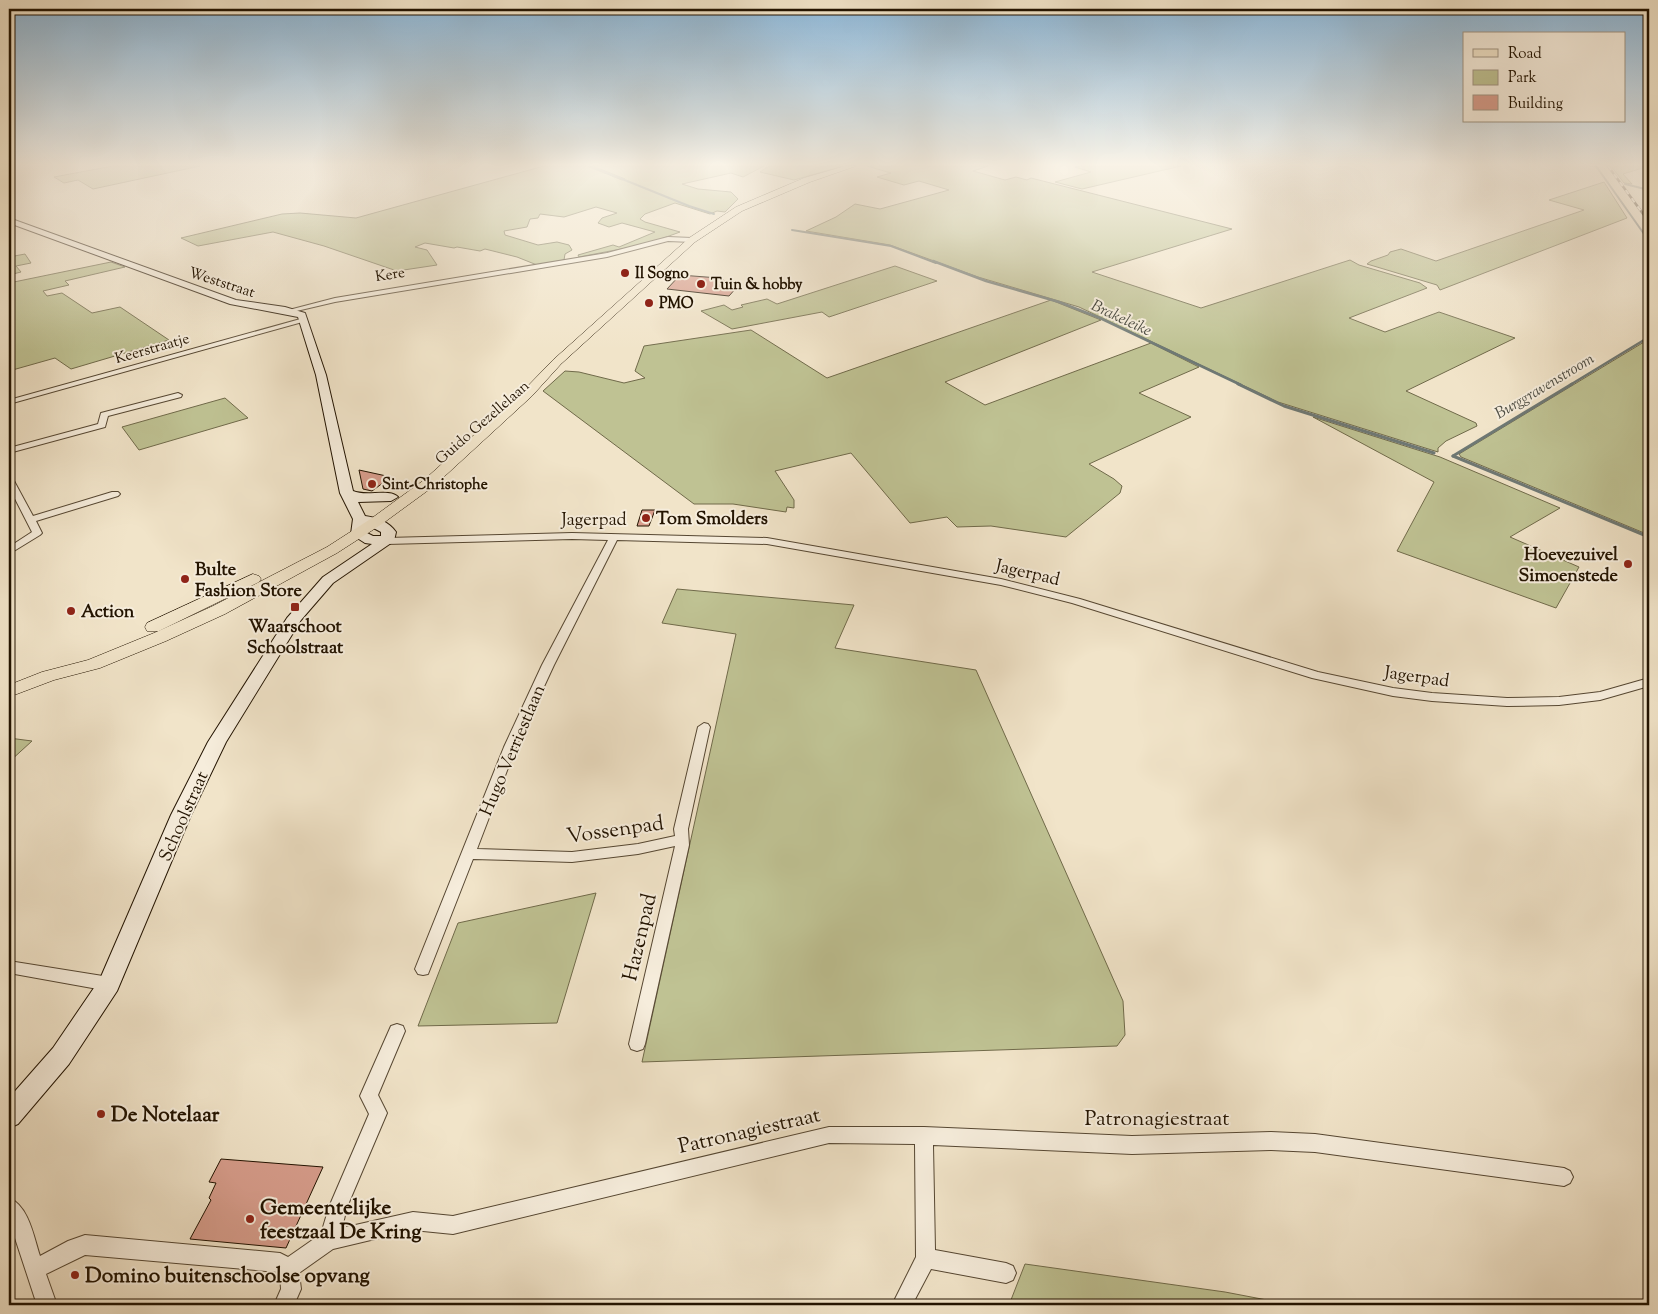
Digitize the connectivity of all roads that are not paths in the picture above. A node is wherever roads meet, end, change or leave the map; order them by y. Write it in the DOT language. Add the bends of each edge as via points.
graph roads {
  1 [pos="29,227"];
  2 [pos="711,227"];
  3 [pos="692,240"];
  4 [pos="288,311"];
  5 [pos="304,320"];
  6 [pos="178,395"];
  7 [pos="9,402"];
  8 [pos="464,444"];
  9 [pos="9,451"];
  10 [pos="9,479"];
  11 [pos="347,493"];
  12 [pos="115,494"];
  13 [pos="391,497"];
  14 [pos="30,520"];
  15 [pos="359,526"];
  16 [pos="382,531"];
  17 [pos="614,536"];
  18 [pos="9,551"];
  19 [pos="1649,682"];
  20 [pos="9,691"];
  21 [pos="704,726"];
  22 [pos="682,839"];
  23 [pos="469,854"];
  24 [pos="9,967"];
  25 [pos="423,969"];
  26 [pos="109,984"];
  27 [pos="397,1032"];
  28 [pos="637,1044"];
  29 [pos="9,1116"];
  30 [pos="924,1136"];
  31 [pos="1564,1176"];
  32 [pos="9,1207"];
  33 [pos="329,1240"];
  34 [pos="926,1258"];
  35 [pos="289,1268"];
  36 [pos="36,1269"];
  37 [pos="1006,1273"];
  38 [pos="47,1305"];
  39 [pos="284,1305"];
  40 [pos="902,1305"];
  1 -- 4 [label="street, Weststraat" via="232,302"];
  2 -- 3 [label="main road, Guido Gezellelaan"];
  3 -- 4 [label="street, Kere" via="668,239 589,258 335,300"];
  3 -- 8 [label="main road, Guido Gezellelaan"];
  4 -- 5 [label="street" via="302,315"];
  5 -- 7 [label="street, Keerstraatje"];
  5 -- 11 [label="street" via="321,375"];
  6 -- 9 [label="street" via="104,416 102,425"];
  8 -- 13 [label="main road, Guido Gezellelaan"];
  8 -- 16 [label="main road, Guido Gezellelaan"];
  10 -- 14 [label="street"];
  11 -- 13 [label="street" via="358,498"];
  11 -- 15 [label="street"];
  12 -- 14 [label="street"];
  13 -- 15 [label="main road, Guido Gezellelaan"];
  14 -- 18 [label="street" via="36,533"];
  15 -- 16 [label="main road, Guido Gezellelaan"];
  15 -- 16 [label="street" via="370,540"];
  15 -- 20 [label="main road" via="332,550 219,610 94,664"];
  16 -- 17 [label="street, Jagerpad"];
  16 -- 26 [label="street, Schoolstraat" via="321,587 295,618 217,742 181,815"];
  17 -- 19 [label="street, Jagerpad" via="767,541 1001,582 1076,601 1316,675 1432,697 1507,702 1559,701 1600,696"];
  17 -- 23 [label="street, Hugo Verriestlaan" via="510,747"];
  21 -- 22 [label="street, Vossenpad" via="681,829"];
  22 -- 23 [label="street, Vossenpad" via="595,856"];
  22 -- 28 [label="street, Hazenpad"];
  23 -- 25 [label="street, Hugo Verriestlaan"];
  24 -- 26 [label="street"];
  26 -- 29 [label="street, Schoolstraat" via="61,1056"];
  27 -- 33 [label="street" via="369,1096 378,1113 338,1206"];
  30 -- 31 [label="street, Patronagiestraat" via="1132,1145 1315,1143"];
  30 -- 33 [label="street, Patronagiestraat" via="829,1135 453,1225 413,1221"];
  30 -- 34 [label="street"];
  32 -- 36 [label="street" via="20,1224"];
  33 -- 35 [label="street, Patronagiestraat"];
  34 -- 37 [label="street"];
  34 -- 40 [label="street"];
  35 -- 36 [label="street" via="280,1263 85,1245"];
  35 -- 39 [label="street" via="291,1290"];
  36 -- 38 [label="street"];
}
